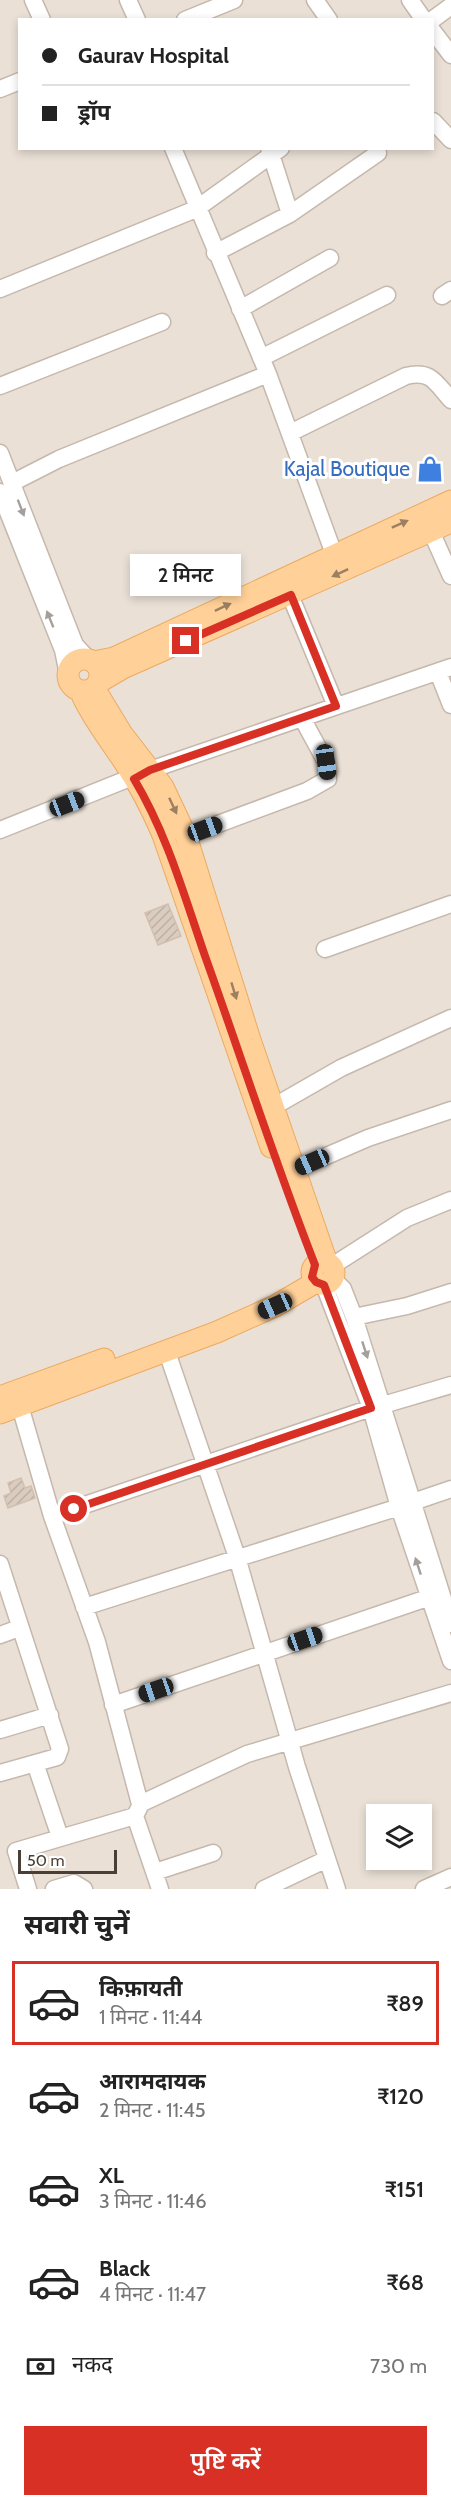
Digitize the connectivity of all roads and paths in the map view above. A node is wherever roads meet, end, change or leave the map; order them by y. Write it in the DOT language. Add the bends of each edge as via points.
graph roads {
  1 [pos="33,0"];
  2 [pos="128,0"];
  3 [pos="315,0"];
  4 [pos="410,0"];
  5 [pos="225,6"];
  6 [pos="451,6"];
  7 [pos="41,18"];
  8 [pos="135,18"];
  9 [pos="191,18"];
  10 [pos="328,18"];
  11 [pos="423,18"];
  12 [pos="434,19"];
  13 [pos="434,33"];
  14 [pos="451,55"];
  15 [pos="18,82"];
  16 [pos="0,89"];
  17 [pos="434,122"];
  18 [pos="451,140"];
  19 [pos="174,150"];
  20 [pos="274,151"];
  21 [pos="378,153"];
  22 [pos="196,208"];
  23 [pos="290,214"];
  24 [pos="215,253"];
  25 [pos="330,258"];
  26 [pos="0,289"];
  27 [pos="387,295"];
  28 [pos="240,309"];
  29 [pos="162,322"];
  30 [pos="261,358"];
  31 [pos="268,374"];
  32 [pos="0,386"];
  33 [pos="451,400"];
  34 [pos="290,433"];
  35 [pos="0,453"];
  36 [pos="6,487"];
  37 [pos="451,501"];
  38 [pos="3,510"];
  39 [pos="451,522"];
  40 [pos="427,523"];
  41 [pos="334,554"];
  42 [pos="451,576"];
  43 [pos="291,595"];
  44 [pos="445,670"];
  45 [pos="87,676"];
  46 [pos="451,705"];
  47 [pos="336,706"];
  48 [pos="302,718"];
  49 [pos="142,774"];
  50 [pos="0,830"];
  51 [pos="186,836"];
  52 [pos="451,904"];
  53 [pos="325,949"];
  54 [pos="451,1018"];
  55 [pos="273,1107"];
  56 [pos="451,1110"];
  57 [pos="294,1170"];
  58 [pos="451,1200"];
  59 [pos="323,1273"];
  60 [pos="451,1292"];
  61 [pos="354,1317"];
  62 [pos="167,1352"];
  63 [pos="451,1385"];
  64 [pos="0,1397"];
  65 [pos="377,1407"];
  66 [pos="10,1409"];
  67 [pos="205,1466"];
  68 [pos="451,1489"];
  69 [pos="406,1504"];
  70 [pos="52,1516"];
  71 [pos="237,1557"];
  72 [pos="0,1564"];
  73 [pos="440,1593"];
  74 [pos="84,1607"];
  75 [pos="451,1624"];
  76 [pos="20,1628"];
  77 [pos="0,1635"];
  78 [pos="264,1653"];
  79 [pos="451,1661"];
  80 [pos="451,1693"];
  81 [pos="113,1705"];
  82 [pos="50,1715"];
  83 [pos="0,1730"];
  84 [pos="290,1740"];
  85 [pos="35,1763"];
  86 [pos="0,1773"];
  87 [pos="138,1810"];
  88 [pos="60,1837"];
  89 [pos="213,1853"];
  90 [pos="327,1859"];
  91 [pos="451,1877"];
  92 [pos="158,1884"];
  93 [pos="28,1889"];
  94 [pos="54,1889"];
  95 [pos="84,1889"];
  96 [pos="264,1889"];
  97 [pos="337,1889"];
  98 [pos="424,1889"];
  1 -- 7 [label="street"];
  2 -- 8 [label="street"];
  3 -- 10 [label="street"];
  4 -- 11 [label="street"];
  5 -- 9 [label="street"];
  6 -- 12 [label="street"];
  13 -- 14 [label="street"];
  15 -- 16 [label="street"];
  17 -- 18 [label="street"];
  19 -- 22 [label="street"];
  20 -- 22 [label="street"];
  20 -- 23 [label="street"];
  21 -- 23 [label="street"];
  22 -- 24 [label="street"];
  22 -- 26 [label="street"];
  23 -- 24 [label="street"];
  24 -- 28 [label="street"];
  25 -- 28 [label="street"];
  27 -- 30 [label="street"];
  28 -- 30 [label="street"];
  29 -- 32 [label="street"];
  30 -- 31 [label="street"];
  31 -- 34 [label="street"];
  31 -- 36 [label="street" via="59,459"];
  33 -- 34 [label="street" via="424,374 406,376"];
  34 -- 41 [label="street"];
  35 -- 36 [label="street"];
  36 -- 38 [label="street"];
  36 -- 45 [label="street, one-way"];
  37 -- 40 [label="main road"];
  45 -- 38 [label="street, one-way" via="63,650"];
  39 -- 40 [label="main road"];
  41 -- 40 [label="main road, one-way"];
  40 -- 42 [label="street"];
  40 -- 43 [label="main road, one-way"];
  45 -- 41 [label="main road, one-way" via="123,654"];
  43 -- 45 [label="main road" via="123,668"];
  43 -- 47 [label="street"];
  44 -- 46 [label="street"];
  44 -- 47 [label="street"];
  45 -- 49 [label="main road" via="97,725"];
  47 -- 48 [label="street"];
  48 -- 49 [label="street"];
  48 -- 51 [label="street" via="326,762 328,779 307,791"];
  49 -- 50 [label="street"];
  49 -- 51 [label="main road, one-way" via="171,801"];
  49 -- 59 [label="main road" via="286,1192"];
  51 -- 55 [label="main road, one-way"];
  52 -- 53 [label="street"];
  54 -- 55 [label="street" via="340,1068"];
  55 -- 57 [label="main road"];
  56 -- 57 [label="street" via="368,1138"];
  57 -- 59 [label="main road"];
  58 -- 59 [label="street" via="407,1218"];
  59 -- 61 [label="street" via="343,1289"];
  59 -- 62 [label="main road" via="275,1306"];
  59 -- 64 [label="main road" via="240,1309"];
  59 -- 65 [label="street"];
  60 -- 61 [label="street"];
  61 -- 65 [label="street, one-way"];
  62 -- 66 [label="main road"];
  62 -- 67 [label="street"];
  63 -- 65 [label="street"];
  65 -- 67 [label="street"];
  65 -- 69 [label="street"];
  66 -- 70 [label="street"];
  67 -- 70 [label="street"];
  67 -- 71 [label="street"];
  68 -- 69 [label="street"];
  69 -- 71 [label="street"];
  69 -- 73 [label="street"];
  70 -- 74 [label="street"];
  71 -- 74 [label="street"];
  71 -- 78 [label="street"];
  72 -- 76 [label="street"];
  73 -- 75 [label="street"];
  73 -- 78 [label="street"];
  73 -- 79 [label="street"];
  74 -- 81 [label="street"];
  76 -- 77 [label="street"];
  76 -- 82 [label="street"];
  78 -- 81 [label="street"];
  78 -- 84 [label="street"];
  80 -- 84 [label="street"];
  81 -- 87 [label="street"];
  82 -- 83 [label="street"];
  82 -- 85 [label="street" via="60,1753"];
  84 -- 87 [label="street" via="247,1754"];
  84 -- 90 [label="street"];
  85 -- 86 [label="street"];
  85 -- 88 [label="street"];
  87 -- 88 [label="street"];
  87 -- 92 [label="street"];
  88 -- 93 [label="street" via="16,1851"];
  89 -- 92 [label="street"];
  90 -- 96 [label="street"];
  90 -- 97 [label="street"];
  91 -- 98 [label="street"];
  94 -- 95 [label="street" via="74,1883"];
}
